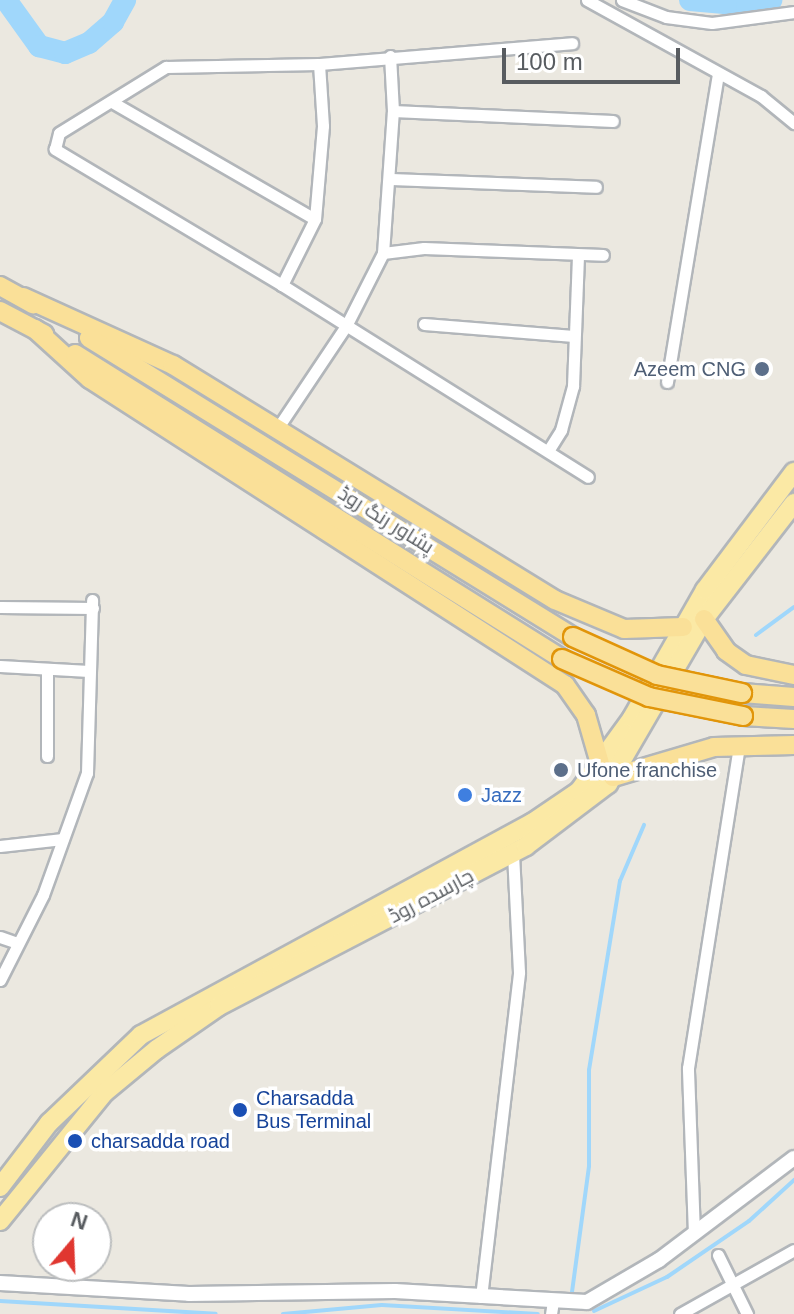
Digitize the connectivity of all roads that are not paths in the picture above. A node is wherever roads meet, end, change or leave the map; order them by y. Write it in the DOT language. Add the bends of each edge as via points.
graph roads {
  1 [pos="587,0"];
  2 [pos="622,0"];
  3 [pos="794,12"];
  4 [pos="572,43"];
  5 [pos="390,56"];
  6 [pos="319,64"];
  7 [pos="718,75"];
  8 [pos="112,102"];
  9 [pos="393,111"];
  10 [pos="613,121"];
  11 [pos="794,123"];
  12 [pos="390,179"];
  13 [pos="596,187"];
  14 [pos="315,219"];
  15 [pos="383,253"];
  16 [pos="603,255"];
  17 [pos="578,257"];
  18 [pos="282,285"];
  19 [pos="0,286"];
  20 [pos="23,297"];
  21 [pos="0,311"];
  22 [pos="424,324"];
  23 [pos="346,326"];
  24 [pos="35,329"];
  25 [pos="574,336"];
  26 [pos="667,382"];
  27 [pos="279,426"];
  28 [pos="548,451"];
  29 [pos="794,472"];
  30 [pos="588,477"];
  31 [pos="794,503"];
  32 [pos="0,607"];
  33 [pos="704,619"];
  34 [pos="683,627"];
  35 [pos="0,666"];
  36 [pos="47,669"];
  37 [pos="89,671"];
  38 [pos="794,675"];
  39 [pos="794,697"];
  40 [pos="794,719"];
  41 [pos="794,745"];
  42 [pos="739,746"];
  43 [pos="47,756"];
  44 [pos="607,772"];
  45 [pos="63,839"];
  46 [pos="0,846"];
  47 [pos="513,853"];
  48 [pos="0,937"];
  49 [pos="17,943"];
  50 [pos="0,980"];
  51 [pos="794,1158"];
  52 [pos="0,1187"];
  53 [pos="0,1221"];
  54 [pos="694,1234"];
  55 [pos="794,1250"];
  56 [pos="718,1255"];
  57 [pos="0,1283"];
  58 [pos="731,1285"];
  59 [pos="481,1297"];
  60 [pos="552,1308"];
  61 [pos="585,1308"];
  62 [pos="680,1314"];
  63 [pos="747,1314"];
  1 -- 7 [label="street"];
  2 -- 3 [label="street" via="666,17 712,23"];
  4 -- 5 [label="street"];
  5 -- 6 [label="street"];
  5 -- 9 [label="street"];
  6 -- 8 [label="street" via="166,67"];
  6 -- 14 [label="street" via="323,126"];
  7 -- 11 [label="street" via="761,96"];
  7 -- 26 [label="street"];
  8 -- 14 [label="street"];
  8 -- 18 [label="street" via="59,133 55,149"];
  9 -- 10 [label="street"];
  9 -- 12 [label="street"];
  12 -- 13 [label="street"];
  12 -- 15 [label="street"];
  14 -- 18 [label="street"];
  15 -- 17 [label="street" via="424,248"];
  15 -- 23 [label="street"];
  16 -- 17 [label="street"];
  17 -- 25 [label="street"];
  18 -- 23 [label="street"];
  19 -- 20 [label="highway, پشاور رنگ روڈ"];
  20 -- 27 [label="highway" via="173,365"];
  20 -- 39 [label="highway, پشاور رنگ روڈ, bridge" via="573,637 657,675 742,693"];
  21 -- 24 [label="highway, پشاور رنگ روڈ"];
  22 -- 25 [label="street"];
  23 -- 27 [label="street"];
  23 -- 28 [label="street"];
  24 -- 40 [label="highway, پشاور رنگ روڈ, bridge" via="562,659 649,697 743,716"];
  24 -- 44 [label="highway" via="90,379 565,685 586,715"];
  25 -- 28 [label="street" via="573,386 561,430"];
  27 -- 34 [label="highway" via="555,600 624,629"];
  28 -- 30 [label="street"];
  29 -- 34 [label="main road, چارسدہ روڈ"];
  31 -- 33 [label="main road, چارسدہ روڈ"];
  32 -- 37 [label="street" via="92,604"];
  33 -- 38 [label="highway" via="726,651 746,665"];
  33 -- 44 [label="main road, چارسدہ روڈ"];
  34 -- 44 [label="main road, چارسدہ روڈ"];
  35 -- 36 [label="street"];
  36 -- 37 [label="street"];
  36 -- 43 [label="street"];
  37 -- 45 [label="street" via="93,708 87,773"];
  41 -- 42 [label="highway"];
  42 -- 44 [label="highway"];
  42 -- 54 [label="street" via="688,1068"];
  44 -- 47 [label="main road, چارسدہ روڈ" via="576,812"];
  44 -- 52 [label="main road, چارسدہ روڈ" via="546,815 141,1035 49,1123"];
  45 -- 46 [label="street"];
  45 -- 49 [label="street"];
  47 -- 53 [label="main road, چارسدہ روڈ" via="219,1006 157,1049 105,1092"];
  47 -- 59 [label="street" via="519,972"];
  48 -- 49 [label="street"];
  49 -- 50 [label="street"];
  51 -- 54 [label="street"];
  54 -- 61 [label="street"];
  55 -- 58 [label="street"];
  56 -- 58 [label="street"];
  57 -- 59 [label="street" via="189,1294 395,1291"];
  58 -- 62 [label="street"];
  58 -- 63 [label="street"];
  59 -- 60 [label="street"];
  60 -- 61 [label="street"];
}
